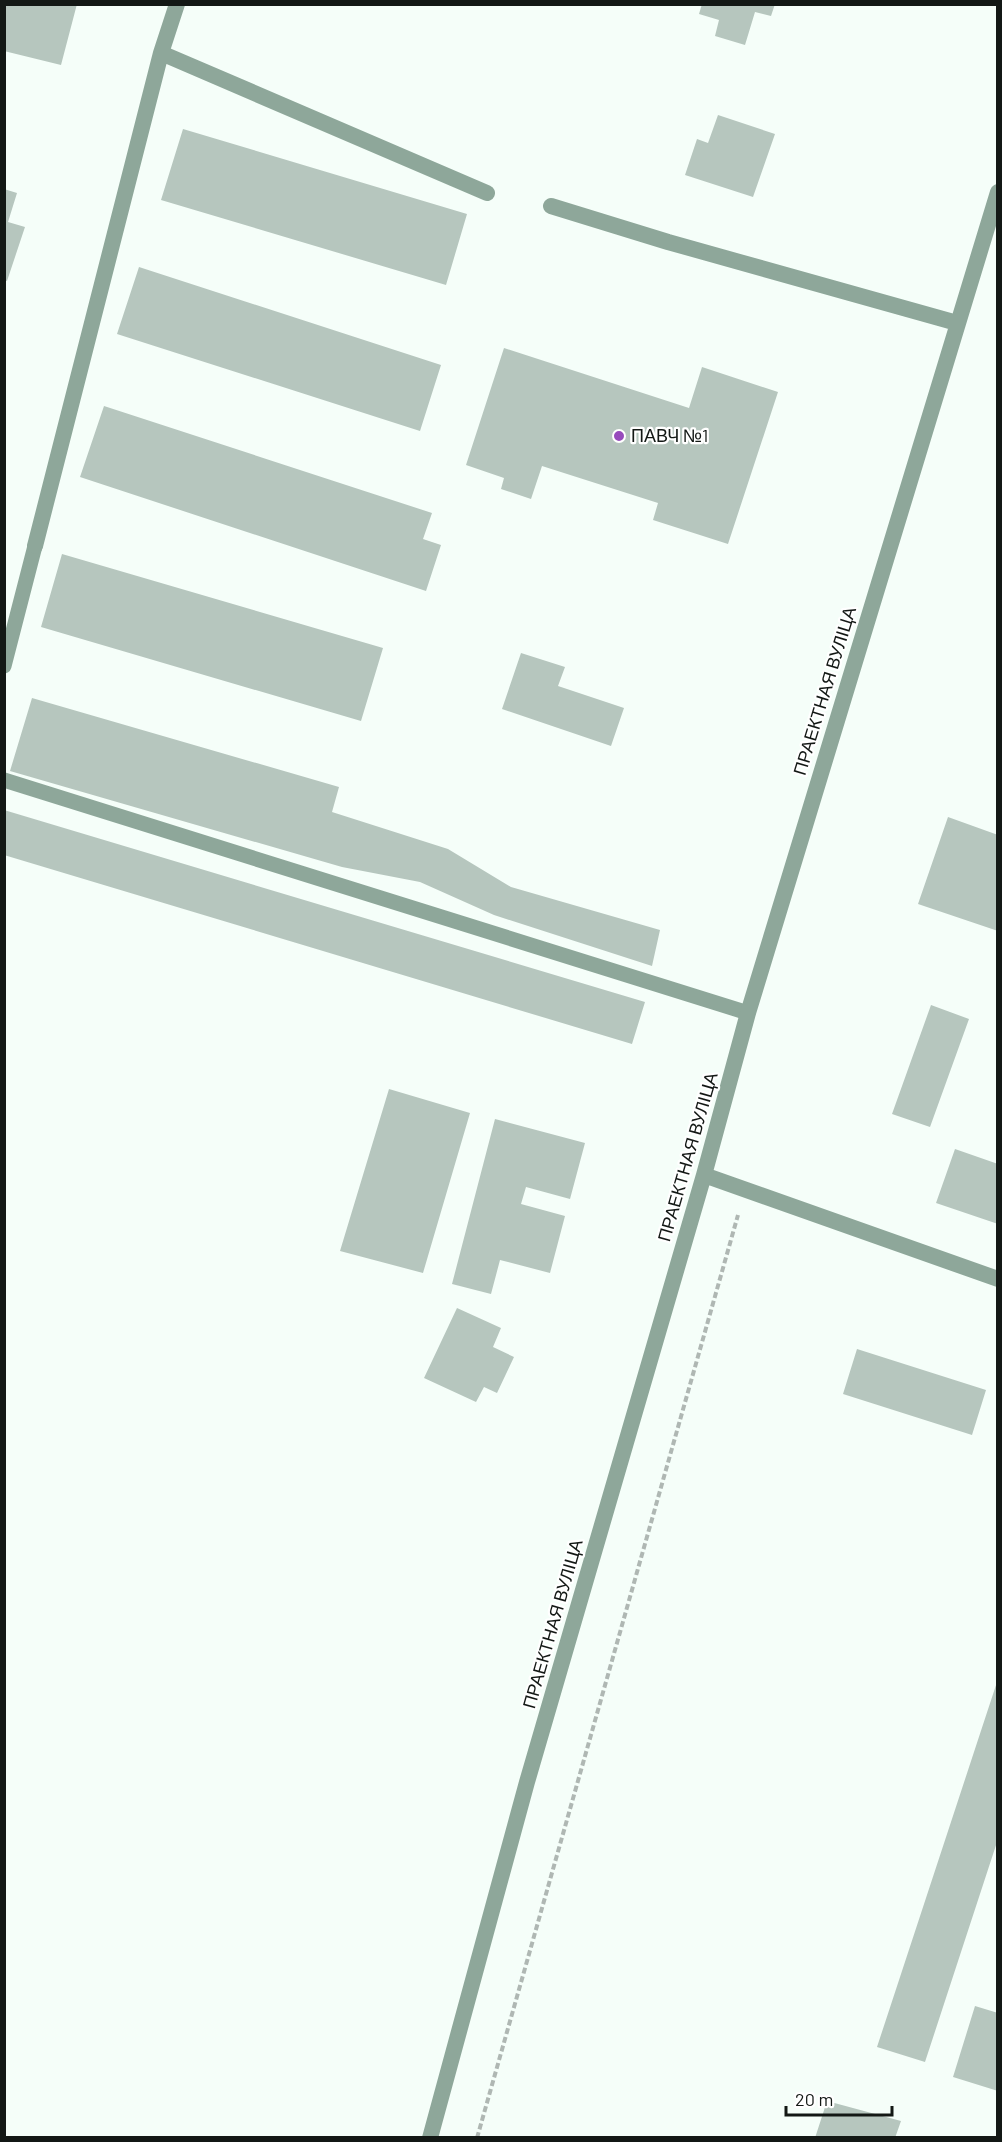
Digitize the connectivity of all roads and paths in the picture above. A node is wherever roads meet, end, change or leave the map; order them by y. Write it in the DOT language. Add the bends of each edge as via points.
graph roads {
  1 [pos="177,4"];
  2 [pos="161,53"];
  3 [pos="998,192"];
  4 [pos="487,193"];
  5 [pos="551,206"];
  6 [pos="957,323"];
  7 [pos="35,546"];
  8 [pos="4,666"];
  9 [pos="4,780"];
  10 [pos="748,1013"];
  11 [pos="704,1175"];
  12 [pos="746,1190"];
  13 [pos="998,1279"];
  14 [pos="430,2138"];
  15 [pos="477,2138"];
  1 -- 2 [label="street"];
  2 -- 4 [label="street"];
  2 -- 7 [label="street"];
  3 -- 6 [label="street, ПРАЕКТНАЯ ВУЛІЦА"];
  5 -- 6 [label="street"];
  6 -- 10 [label="street, ПРАЕКТНАЯ ВУЛІЦА"];
  7 -- 8 [label="lane"];
  9 -- 10 [label="lane"];
  10 -- 11 [label="street, ПРАЕКТНАЯ ВУЛІЦА"];
  11 -- 12 [label="street"];
  11 -- 14 [label="street, ПРАЕКТНАЯ ВУЛІЦА" via="527,1782"];
  12 -- 13 [label="street"];
  12 -- 15 [label="path"];
}
